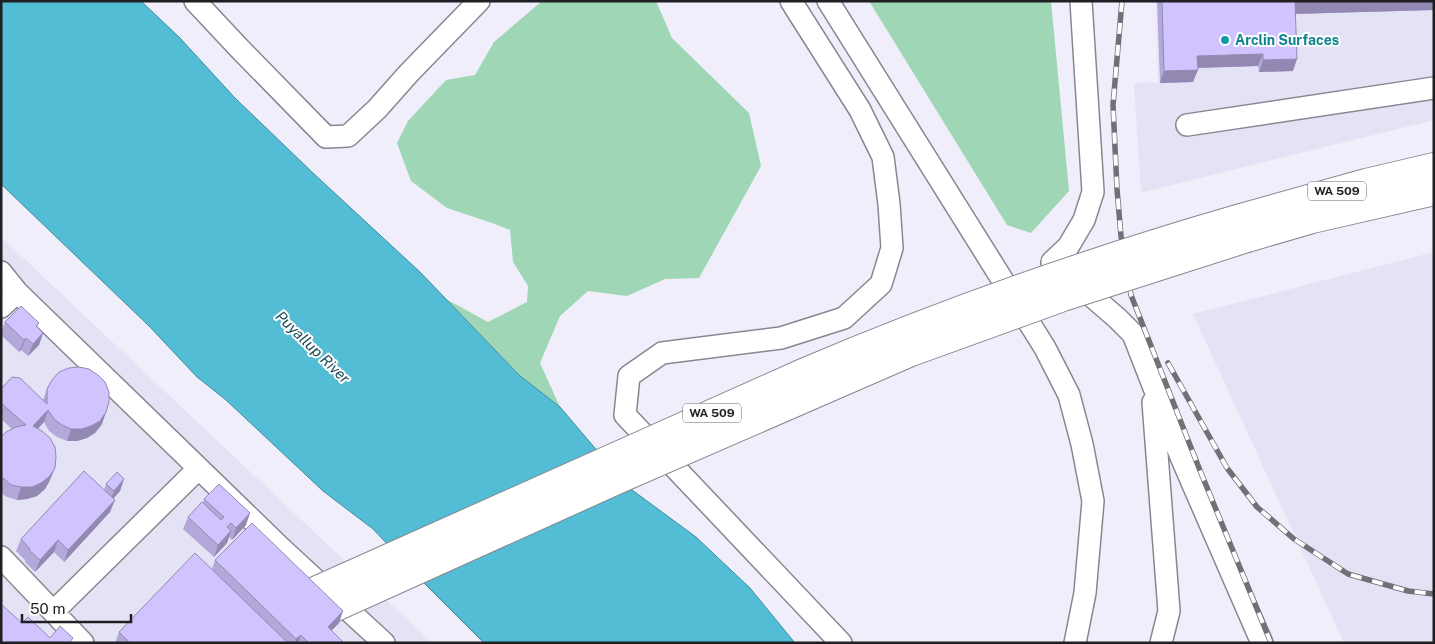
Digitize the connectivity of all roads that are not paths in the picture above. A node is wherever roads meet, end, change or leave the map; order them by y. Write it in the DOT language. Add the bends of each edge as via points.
graph roads {
  1 [pos="195,1"];
  2 [pos="479,1"];
  3 [pos="791,1"];
  4 [pos="828,1"];
  5 [pos="1081,1"];
  6 [pos="1434,88"];
  7 [pos="1187,125"];
  8 [pos="1434,167"];
  9 [pos="1434,191"];
  10 [pos="1244,228"];
  11 [pos="1,272"];
  12 [pos="17,292"];
  13 [pos="1,307"];
  14 [pos="1149,373"];
  15 [pos="198,469"];
  16 [pos="1,557"];
  17 [pos="54,611"];
  18 [pos="249,633"];
  19 [pos="83,643"];
  20 [pos="384,643"];
  21 [pos="841,643"];
  22 [pos="1076,643"];
  23 [pos="1161,643"];
  24 [pos="1262,643"];
  1 -- 2 [label="lane" via="326,137 348,136"];
  3 -- 21 [label="lane" via="860,110 883,157 892,248 881,284 844,318 781,338 662,353 630,376 625,415"];
  4 -- 22 [label="lane" via="1045,348 1069,395 1093,501 1085,593"];
  5 -- 14 [label="lane" via="1093,192 1084,220 1068,247 1052,262 1134,334"];
  6 -- 7 [label="lane"];
  8 -- 10 [label="highway, WA 509" via="1366,183"];
  9 -- 10 [label="highway, WA 509" via="1312,220"];
  10 -- 18 [label="highway, WA 509, bridge" via="1086,265 876,342 498,508 383,562"];
  11 -- 12 [label="lane"];
  12 -- 13 [label="lane"];
  12 -- 15 [label="lane"];
  14 -- 23 [label="lane" via="1168,611"];
  14 -- 24 [label="lane"];
  15 -- 17 [label="lane"];
  15 -- 20 [label="lane"];
  16 -- 17 [label="lane"];
  17 -- 19 [label="lane"];
}
